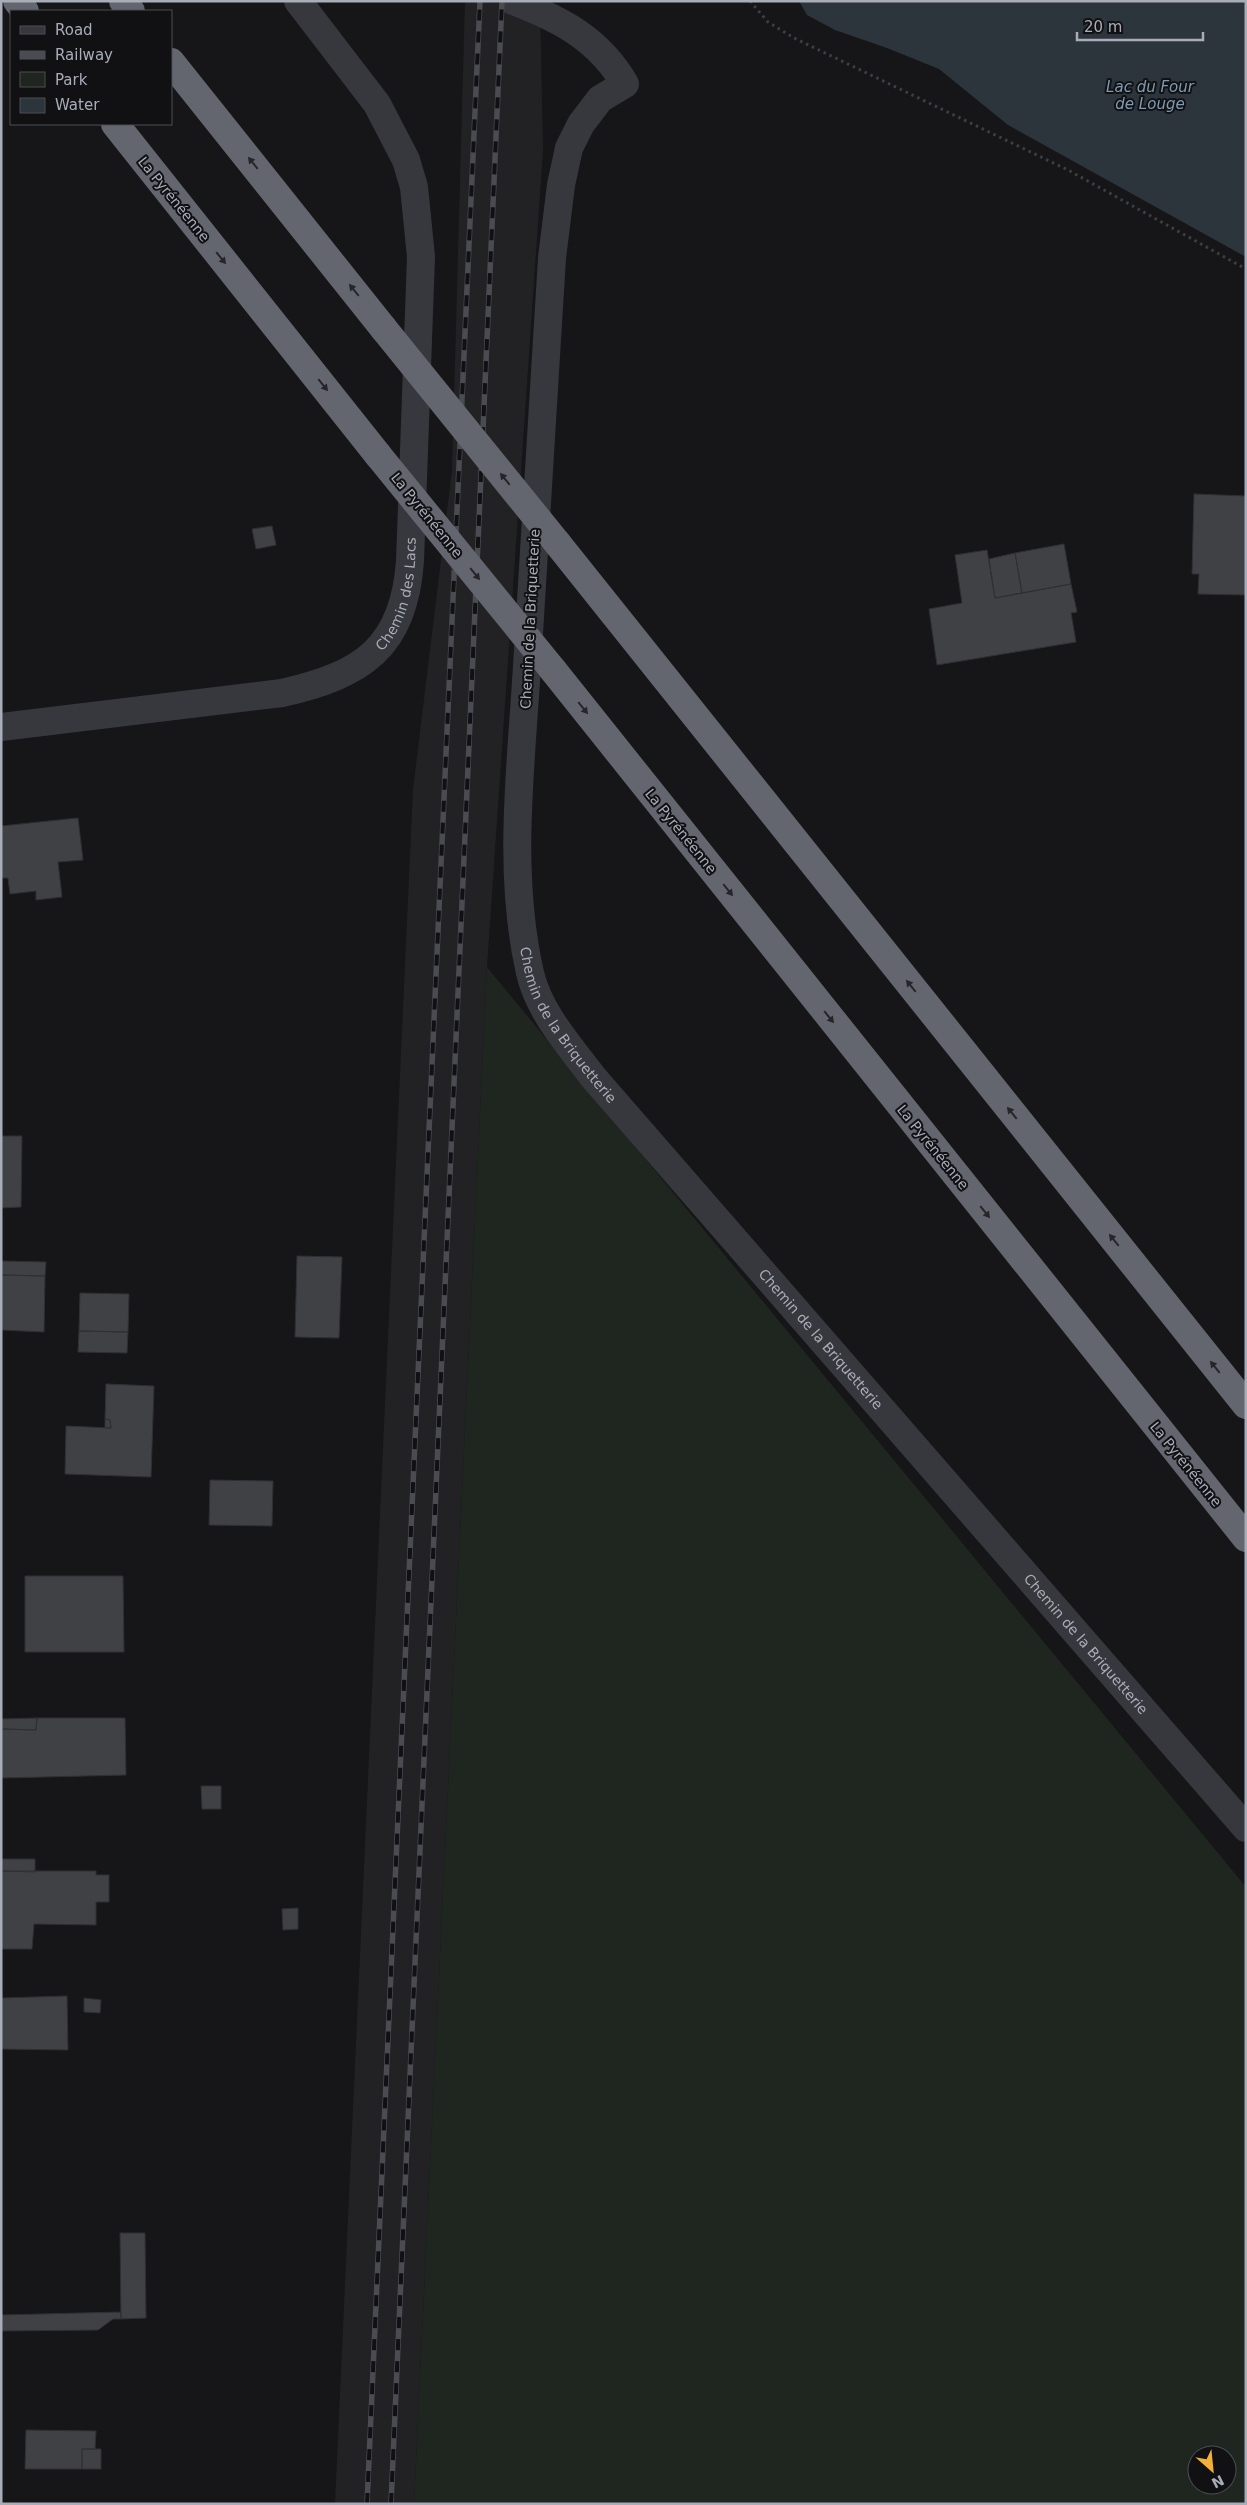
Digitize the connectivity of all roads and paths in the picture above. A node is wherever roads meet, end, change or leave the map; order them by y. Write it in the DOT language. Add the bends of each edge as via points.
graph roads {
  1 [pos="298,1"];
  2 [pos="513,1"];
  3 [pos="750,1"];
  4 [pos="172,63"];
  5 [pos="116,125"];
  6 [pos="1246,269"];
  7 [pos="1,727"];
  8 [pos="1246,1405"];
  9 [pos="1246,1538"];
  10 [pos="1246,1828"];
  1 -- 7 [label="street, Chemin des Lacs" via="377,104 406,160 414,187 422,257 410,561 402,612 390,636 372,656 345,674 318,685 282,693"];
  2 -- 10 [label="street, Chemin de la Briquetterie" via="576,31 613,64 625,84 600,99 581,124 569,148 552,258 517,833 521,915 530,975 558,1030 593,1077"];
  3 -- 6 [label="path" via="768,22 794,38 1068,170"];
  8 -- 4 [label="highway, one-way, bridge"];
  5 -- 9 [label="highway, La Pyrénéenne, one-way, bridge"];
}
